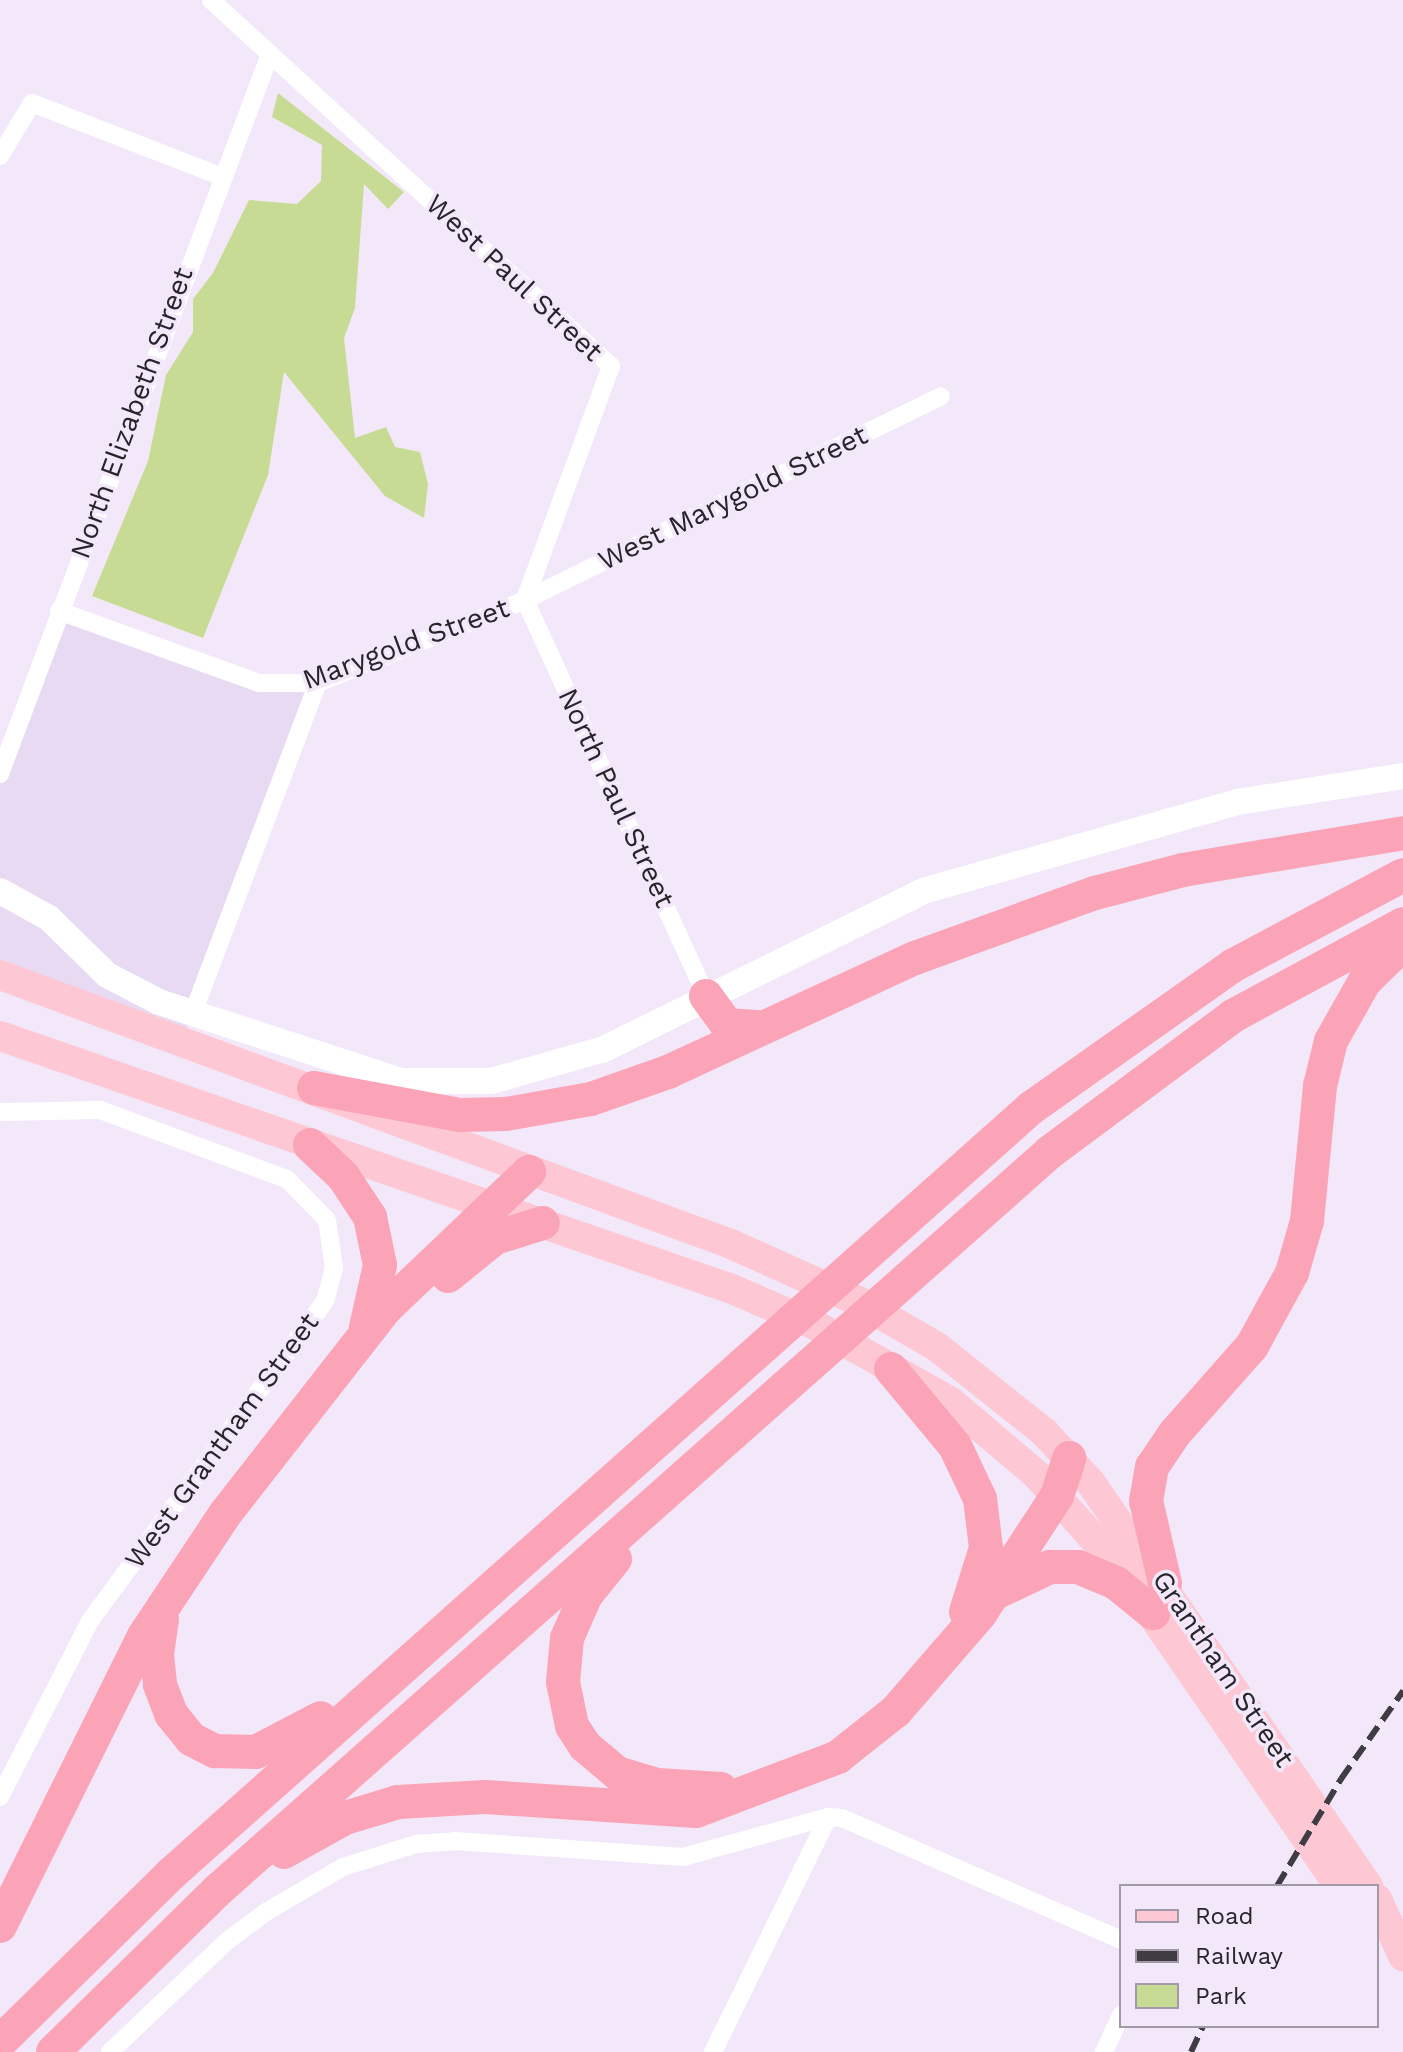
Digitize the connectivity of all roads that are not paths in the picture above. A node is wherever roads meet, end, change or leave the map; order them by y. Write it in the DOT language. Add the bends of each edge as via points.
graph roads {
  1 [pos="211,0"];
  2 [pos="270,54"];
  3 [pos="0,156"];
  4 [pos="220,176"];
  5 [pos="941,396"];
  6 [pos="525,600"];
  7 [pos="59,611"];
  8 [pos="318,683"];
  9 [pos="0,774"];
  10 [pos="1403,776"];
  11 [pos="1403,833"];
  12 [pos="1403,875"];
  13 [pos="0,891"];
  14 [pos="1403,924"];
  15 [pos="1403,944"];
  16 [pos="0,975"];
  17 [pos="706,996"];
  18 [pos="193,1013"];
  19 [pos="759,1027"];
  20 [pos="0,1036"];
  21 [pos="314,1088"];
  22 [pos="0,1112"];
  23 [pos="310,1145"];
  24 [pos="529,1172"];
  25 [pos="491,1205"];
  26 [pos="543,1223"];
  27 [pos="351,1359"];
  28 [pos="891,1369"];
  29 [pos="1069,1458"];
  30 [pos="1057,1496"];
  31 [pos="659,1498"];
  32 [pos="995,1593"];
  33 [pos="1159,1598"];
  34 [pos="164,1611"];
  35 [pos="957,1635"];
  36 [pos="375,1691"];
  37 [pos="758,1789"];
  38 [pos="0,1797"];
  39 [pos="828,1817"];
  40 [pos="1341,1875"];
  41 [pos="1363,1884"];
  42 [pos="218,1890"];
  43 [pos="1379,1904"];
  44 [pos="0,1926"];
  45 [pos="1119,1939"];
  46 [pos="1379,1940"];
  47 [pos="1403,1958"];
  48 [pos="1119,2019"];
  49 [pos="0,2042"];
  50 [pos="53,2052"];
  51 [pos="110,2052"];
  52 [pos="713,2052"];
  53 [pos="1104,2052"];
  1 -- 2 [label="street"];
  2 -- 4 [label="street, North Elizabeth Street"];
  2 -- 6 [label="street, West Paul Street" via="611,366"];
  3 -- 4 [label="street" via="32,103"];
  4 -- 7 [label="street, North Elizabeth Street"];
  5 -- 6 [label="street, West Marygold Street"];
  6 -- 8 [label="street, Marygold Street"];
  6 -- 17 [label="street, North Paul Street"];
  7 -- 8 [label="street, Marygold Street" via="259,683"];
  7 -- 9 [label="street, North Elizabeth Street"];
  8 -- 18 [label="street"];
  10 -- 17 [label="street" via="1237,802 923,891"];
  11 -- 19 [label="highway" via="1183,870 1095,893 869,978"];
  12 -- 36 [label="highway" via="1275,942 1167,1008 1031,1108"];
  13 -- 18 [label="street" via="49,918 107,975"];
  14 -- 31 [label="highway" via="1311,971 1185,1049 1050,1152"];
  15 -- 33 [label="highway" via="1350,1000 1331,1041 1320,1086 1307,1221 1285,1287 1252,1346 1152,1467 1146,1501"];
  16 -- 21 [label="main road, Grantham Street"];
  17 -- 18 [label="street" via="604,1049 491,1081 400,1081"];
  17 -- 19 [label="highway" via="727,1025"];
  19 -- 21 [label="highway" via="643,1082 551,1108 460,1115"];
  20 -- 23 [label="main road, Grantham Street"];
  21 -- 24 [label="main road, Grantham Street"];
  22 -- 38 [label="street, West Grantham Street" via="100,1110 287,1179 327,1220 334,1268 325,1301 90,1621"];
  23 -- 25 [label="main road, Grantham Street"];
  23 -- 27 [label="highway" via="359,1197 376,1238 378,1292"];
  24 -- 25 [label="highway"];
  24 -- 29 [label="main road, Grantham Street" via="731,1244 858,1301 974,1373"];
  25 -- 26 [label="main road, Grantham Street"];
  25 -- 27 [label="highway" via="385,1309"];
  26 -- 27 [label="highway" via="514,1229 481,1247"];
  26 -- 28 [label="main road, Grantham Street" via="776,1307"];
  27 -- 34 [label="highway" via="225,1514"];
  28 -- 30 [label="main road, Grantham Street" via="951,1402"];
  28 -- 35 [label="highway" via="955,1446 980,1499 986,1548"];
  29 -- 30 [label="highway"];
  29 -- 33 [label="main road, Grantham Street"];
  30 -- 32 [label="highway"];
  30 -- 33 [label="main road, Grantham Street"];
  31 -- 37 [label="highway" via="576,1613 563,1659 565,1707 585,1746 617,1773 681,1788"];
  31 -- 42 [label="highway"];
  32 -- 33 [label="highway" via="1050,1567 1078,1567"];
  32 -- 35 [label="highway"];
  33 -- 40 [label="main road, Grantham Street" via="1280,1801"];
  33 -- 40 [label="main road, Grantham Street" via="1293,1773"];
  34 -- 36 [label="highway" via="157,1655 165,1702 191,1739 215,1751 270,1749"];
  34 -- 44 [label="highway" via="144,1636"];
  35 -- 37 [label="highway" via="923,1681 868,1737 838,1757"];
  36 -- 49 [label="highway" via="81,1958"];
  37 -- 42 [label="highway" via="719,1806 667,1812 485,1797 398,1802 315,1831"];
  39 -- 45 [label="street" via="842,1818"];
  39 -- 51 [label="street" via="683,1857 455,1841 383,1851 343,1867 266,1912 227,1941"];
  39 -- 52 [label="street"];
  40 -- 41 [label="main road, Grantham Street"];
  42 -- 50 [label="highway"];
  43 -- 47 [label="main road"];
  46 -- 47 [label="main road"];
  48 -- 53 [label="street"];
}
